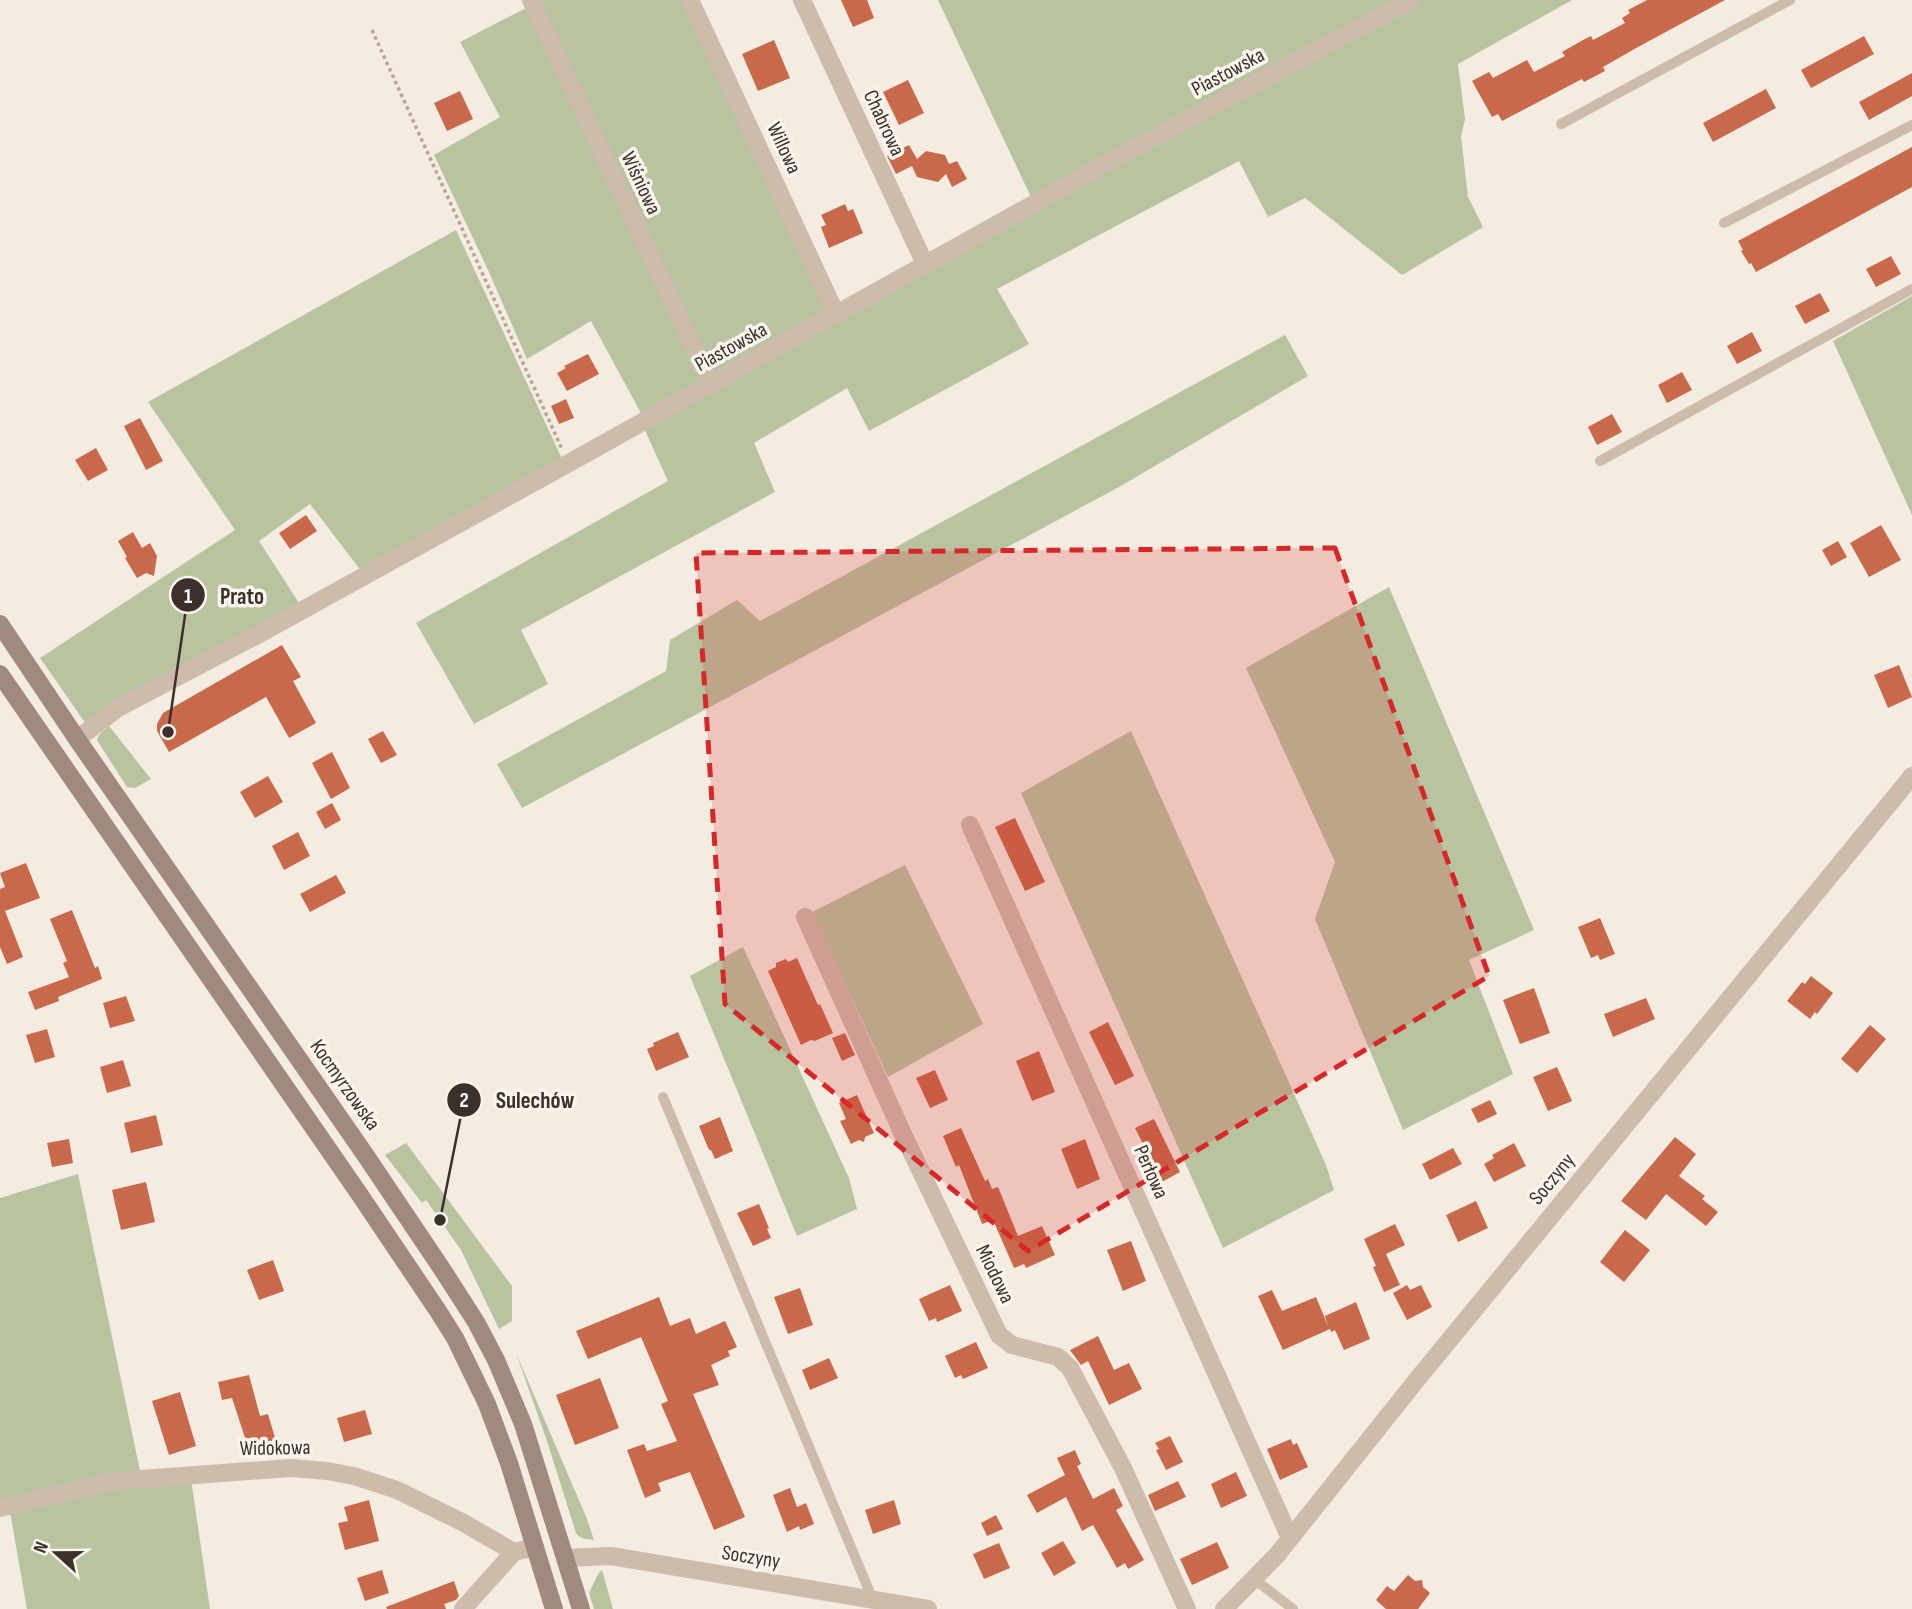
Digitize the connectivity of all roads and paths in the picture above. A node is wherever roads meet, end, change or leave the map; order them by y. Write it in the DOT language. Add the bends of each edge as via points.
graph roads {
  1 [pos="531,0"];
  2 [pos="690,0"];
  3 [pos="802,0"];
  4 [pos="1411,0"];
  5 [pos="1790,0"];
  6 [pos="372,30"];
  7 [pos="1561,124"];
  8 [pos="1912,125"];
  9 [pos="1724,223"];
  10 [pos="925,264"];
  11 [pos="1912,289"];
  12 [pos="836,314"];
  13 [pos="711,384"];
  14 [pos="1600,461"];
  15 [pos="569,463"];
  16 [pos="0,624"];
  17 [pos="0,674"];
  18 [pos="77,739"];
  19 [pos="1912,776"];
  20 [pos="970,825"];
  21 [pos="805,917"];
  22 [pos="663,1097"];
  23 [pos="0,1508"];
  24 [pos="1290,1538"];
  25 [pos="535,1547"];
  26 [pos="514,1552"];
  27 [pos="566,1558"];
  28 [pos="1254,1579"];
  29 [pos="873,1600"];
  30 [pos="463,1609"];
  31 [pos="554,1609"];
  32 [pos="581,1609"];
  33 [pos="928,1609"];
  34 [pos="1187,1609"];
  35 [pos="1224,1609"];
  36 [pos="1293,1609"];
  1 -- 13 [label="street, Wiśniowa"];
  2 -- 12 [label="street, Willowa"];
  3 -- 10 [label="street, Chabrowa"];
  4 -- 10 [label="street, Piastowska"];
  5 -- 7 [label="lane"];
  6 -- 15 [label="path"];
  8 -- 9 [label="lane"];
  10 -- 12 [label="street, Piastowska"];
  11 -- 14 [label="lane"];
  12 -- 13 [label="street, Piastowska"];
  13 -- 15 [label="street, Piastowska"];
  15 -- 18 [label="street, Piastowska" via="118,708"];
  16 -- 18 [label="main road, Kocmyrzowska"];
  17 -- 25 [label="main road" via="438,1311 487,1404"];
  18 -- 27 [label="main road, Kocmyrzowska" via="476,1322 523,1424"];
  19 -- 24 [label="street, Soczyny"];
  20 -- 24 [label="street, Perłowa"];
  21 -- 34 [label="street, Miodowa" via="999,1335 1012,1345 1058,1357 1070,1368 1123,1468"];
  22 -- 29 [label="lane"];
  23 -- 26 [label="street, Widokowa" via="114,1481 291,1468 327,1471 397,1490"];
  24 -- 28 [label="street, Soczyny"];
  25 -- 26 [label="street"];
  25 -- 31 [label="main road"];
  26 -- 30 [label="street"];
  27 -- 29 [label="street, Soczyny" via="611,1556"];
  27 -- 32 [label="main road, Kocmyrzowska"];
  28 -- 35 [label="street, Soczyny"];
  28 -- 36 [label="lane"];
  29 -- 33 [label="street, Soczyny"];
}
